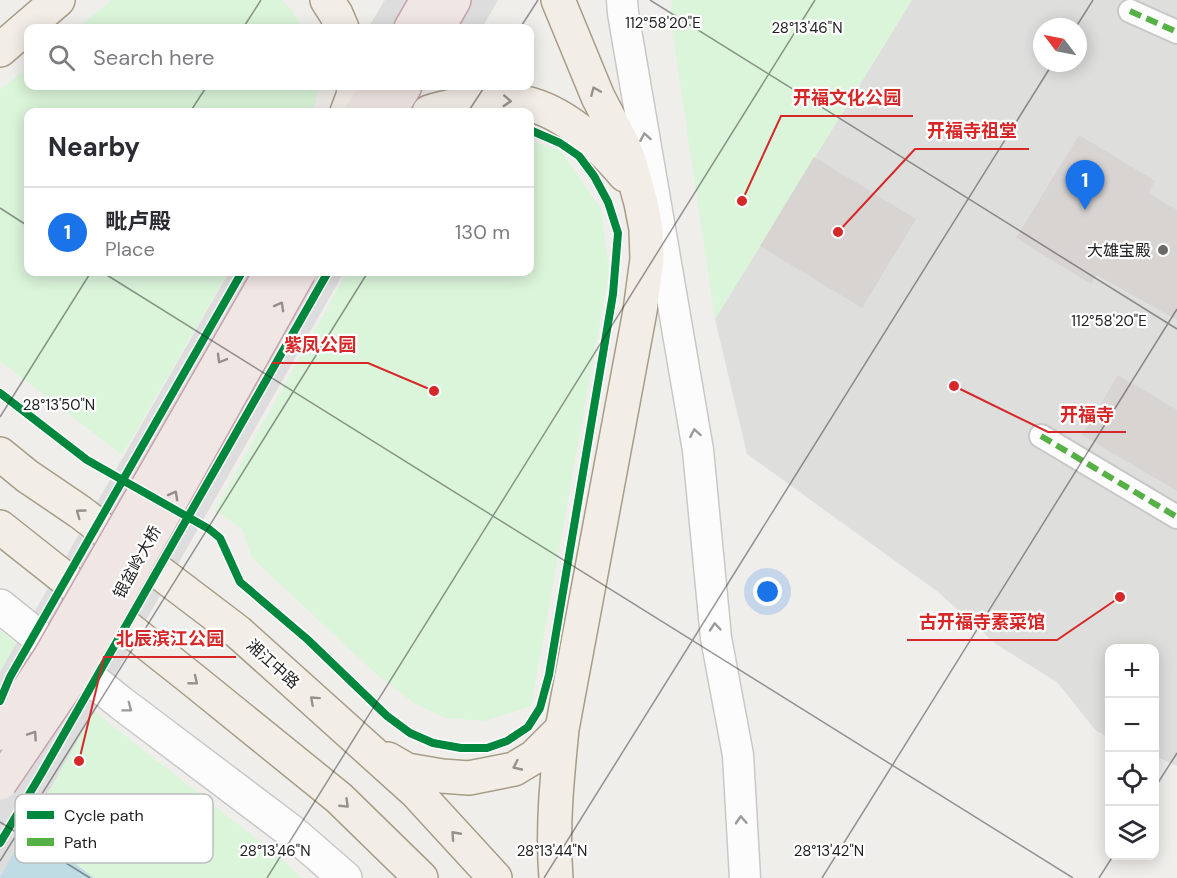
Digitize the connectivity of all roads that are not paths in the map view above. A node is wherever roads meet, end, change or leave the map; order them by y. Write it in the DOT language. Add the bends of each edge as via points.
graph roads {
  1 [pos="58,0"];
  2 [pos="327,0"];
  3 [pos="427,0"];
  4 [pos="454,0"];
  5 [pos="558,0"];
  6 [pos="622,0"];
  7 [pos="1130,11"];
  8 [pos="30,24"];
  9 [pos="340,24"];
  10 [pos="413,24"];
  11 [pos="440,24"];
  12 [pos="24,29"];
  13 [pos="1177,32"];
  14 [pos="0,50"];
  15 [pos="354,90"];
  16 [pos="376,90"];
  17 [pos="403,90"];
  18 [pos="348,108"];
  19 [pos="364,108"];
  20 [pos="391,108"];
  21 [pos="440,108"];
  22 [pos="641,203"];
  23 [pos="269,276"];
  24 [pos="297,276"];
  25 [pos="1041,436"];
  26 [pos="0,454"];
  27 [pos="1177,517"];
  28 [pos="0,527"];
  29 [pos="0,606"];
  30 [pos="562,729"];
  31 [pos="0,733"];
  32 [pos="370,750"];
  33 [pos="0,783"];
  34 [pos="345,878"];
  35 [pos="421,878"];
  36 [pos="495,878"];
  37 [pos="556,878"];
  38 [pos="745,878"];
  1 -- 8 [label="main road"];
  2 -- 9 [label="main road"];
  3 -- 10 [label="highway"];
  4 -- 11 [label="highway"];
  22 -- 5 [label="main road, one-way" via="626,153"];
  38 -- 6 [label="street, one-way" via="738,755 716,638 698,450"];
  7 -- 13 [label="street"];
  12 -- 14 [label="main road"];
  15 -- 18 [label="main road"];
  16 -- 19 [label="highway"];
  17 -- 20 [label="highway"];
  21 -- 22 [label="main road, one-way" via="491,100 513,101 555,115 578,128 607,154"];
  22 -- 30 [label="main road" via="647,259 640,311"];
  23 -- 31 [label="highway, 银盆岭大桥, one-way, bridge" via="50,657"];
  33 -- 24 [label="highway, 银盆岭大桥, one-way, bridge" via="74,675"];
  25 -- 27 [label="street"];
  32 -- 26 [label="main road, 湘江中路, one-way" via="238,632"];
  28 -- 35 [label="main road, one-way" via="339,798"];
  29 -- 34 [label="street, one-way" via="292,832"];
  30 -- 32 [label="main road, one-way" via="534,757 514,769 469,778 407,770"];
  30 -- 37 [label="main road" via="555,796"];
  36 -- 32 [label="main road, 湘江中路, one-way" via="416,792"];
}
